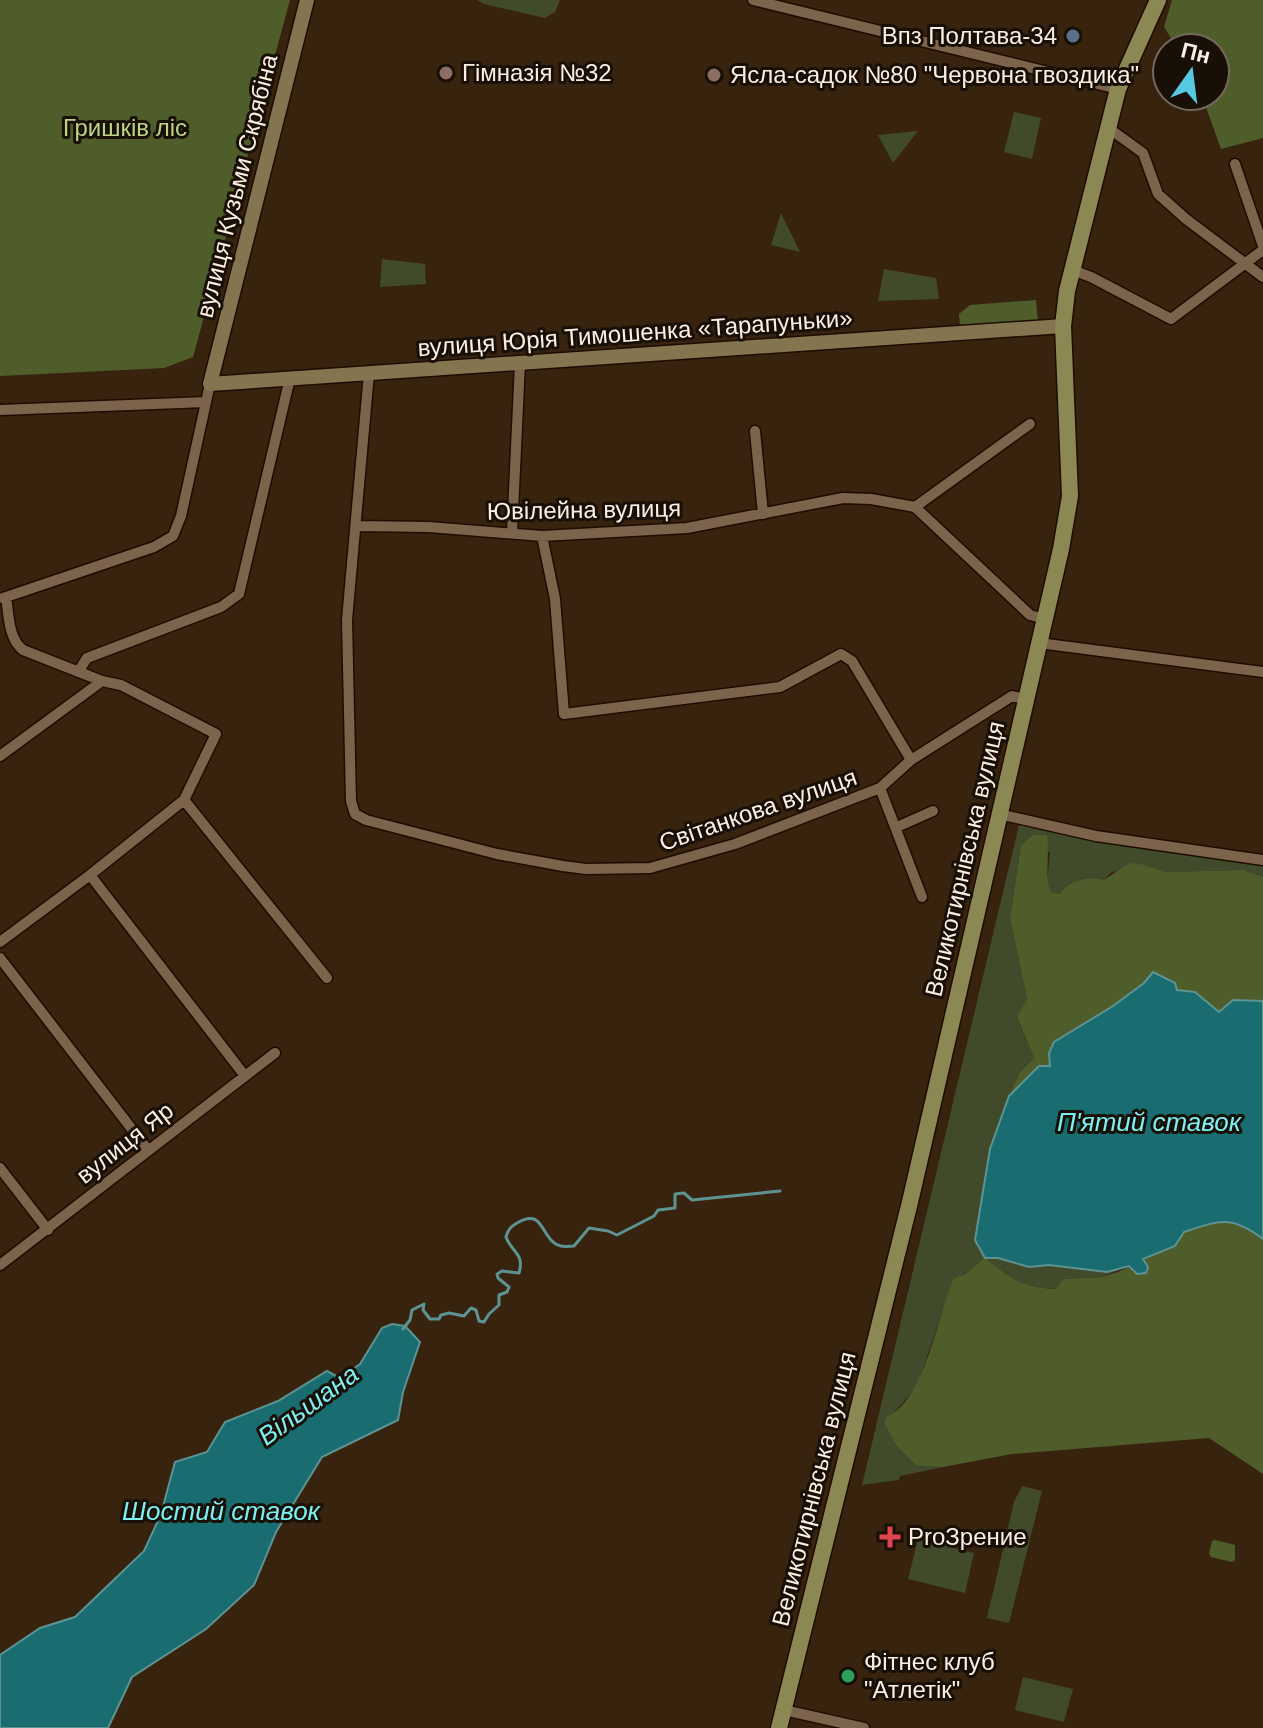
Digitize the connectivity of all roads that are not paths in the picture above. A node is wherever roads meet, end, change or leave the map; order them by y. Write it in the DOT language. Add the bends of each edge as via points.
graph roads {
  1 [pos="307,0"];
  2 [pos="753,0"];
  3 [pos="1158,0"];
  4 [pos="1118,89"];
  5 [pos="1107,127"];
  6 [pos="1235,164"];
  7 [pos="1263,248"];
  8 [pos="1246,265"];
  9 [pos="1072,270"];
  10 [pos="1263,277"];
  11 [pos="1063,326"];
  12 [pos="215,360"];
  13 [pos="520,363"];
  14 [pos="369,373"];
  15 [pos="290,378"];
  16 [pos="242,382"];
  17 [pos="210,384"];
  18 [pos="206,402"];
  19 [pos="0,410"];
  20 [pos="1030,424"];
  21 [pos="755,431"];
  22 [pos="915,507"];
  23 [pos="763,514"];
  24 [pos="356,526"];
  25 [pos="512,533"];
  26 [pos="542,536"];
  27 [pos="3,598"];
  28 [pos="1045,619"];
  29 [pos="1039,643"];
  30 [pos="78,672"];
  31 [pos="1263,672"];
  32 [pos="102,681"];
  33 [pos="1025,699"];
  34 [pos="0,756"];
  35 [pos="911,760"];
  36 [pos="880,788"];
  37 [pos="184,800"];
  38 [pos="933,811"];
  39 [pos="999,814"];
  40 [pos="897,827"];
  41 [pos="1263,860"];
  42 [pos="90,875"];
  43 [pos="922,897"];
  44 [pos="0,942"];
  45 [pos="0,958"];
  46 [pos="327,978"];
  47 [pos="275,1053"];
  48 [pos="245,1076"];
  49 [pos="148,1150"];
  50 [pos="0,1168"];
  51 [pos="48,1230"];
  52 [pos="0,1265"];
  53 [pos="784,1710"];
  54 [pos="779,1728"];
  55 [pos="864,1728"];
  1 -- 12 [label="street, вулиця Кузьми Скрябіна"];
  2 -- 4 [label="street"];
  3 -- 4 [label="main road, Великотирнівська вулиця"];
  4 -- 5 [label="main road, Великотирнівська вулиця"];
  5 -- 8 [label="street" via="1143,153 1158,194"];
  5 -- 9 [label="main road, Великотирнівська вулиця"];
  6 -- 7 [label="street"];
  7 -- 8 [label="street"];
  8 -- 9 [label="street" via="1171,319"];
  8 -- 10 [label="street"];
  9 -- 11 [label="main road, Великотирнівська вулиця"];
  11 -- 13 [label="street, вулиця Юрія Тимошенка «Тарапуньки»"];
  11 -- 28 [label="main road, Великотирнівська вулиця" via="1070,496"];
  12 -- 16 [label="street"];
  12 -- 17 [label="street, вулиця Кузьми Скрябіна"];
  13 -- 14 [label="street, вулиця Юрія Тимошенка «Тарапуньки»"];
  13 -- 25 [label="street"];
  14 -- 15 [label="street, вулиця Юрія Тимошенка «Тарапуньки»"];
  14 -- 24 [label="street"];
  15 -- 16 [label="street, вулиця Юрія Тимошенка «Тарапуньки»"];
  15 -- 30 [label="street" via="239,594 221,607 87,658"];
  16 -- 17 [label="street, вулиця Юрія Тимошенка «Тарапуньки»"];
  17 -- 18 [label="street"];
  18 -- 19 [label="street"];
  18 -- 27 [label="street" via="173,536 141,553"];
  20 -- 22 [label="street"];
  21 -- 23 [label="street"];
  22 -- 23 [label="street, Ювілейна вулиця" via="843,498"];
  22 -- 28 [label="street" via="1030,615"];
  23 -- 26 [label="street, Ювілейна вулиця" via="687,528"];
  24 -- 25 [label="street, Ювілейна вулиця"];
  24 -- 36 [label="street, Світанкова вулиця" via="347,620 347,714 351,801 355,814 366,820 563,866 650,868 735,844"];
  25 -- 26 [label="street, Ювілейна вулиця"];
  26 -- 35 [label="street" via="555,599 564,714 780,687 841,654 852,661"];
  27 -- 30 [label="street" via="15,644"];
  28 -- 29 [label="main road, Великотирнівська вулиця"];
  29 -- 31 [label="street"];
  29 -- 33 [label="main road, Великотирнівська вулиця"];
  30 -- 32 [label="street"];
  32 -- 34 [label="street"];
  32 -- 37 [label="street" via="121,685 216,734"];
  33 -- 35 [label="street, Світанкова вулиця" via="1012,696"];
  33 -- 39 [label="main road, Великотирнівська вулиця"];
  35 -- 36 [label="street, Світанкова вулиця"];
  36 -- 40 [label="street, Світанкова вулиця"];
  37 -- 42 [label="street"];
  37 -- 46 [label="street"];
  38 -- 40 [label="street"];
  39 -- 41 [label="street" via="1096,836"];
  39 -- 53 [label="main road, Великотирнівська вулиця"];
  40 -- 43 [label="street, Світанкова вулиця"];
  42 -- 44 [label="street"];
  42 -- 48 [label="street"];
  45 -- 49 [label="street"];
  47 -- 48 [label="street, вулиця Яр"];
  48 -- 49 [label="street, вулиця Яр"];
  49 -- 51 [label="street, вулиця Яр"];
  50 -- 51 [label="street"];
  51 -- 52 [label="street, вулиця Яр"];
  53 -- 54 [label="main road, Великотирнівська вулиця"];
  53 -- 55 [label="street"];
}
